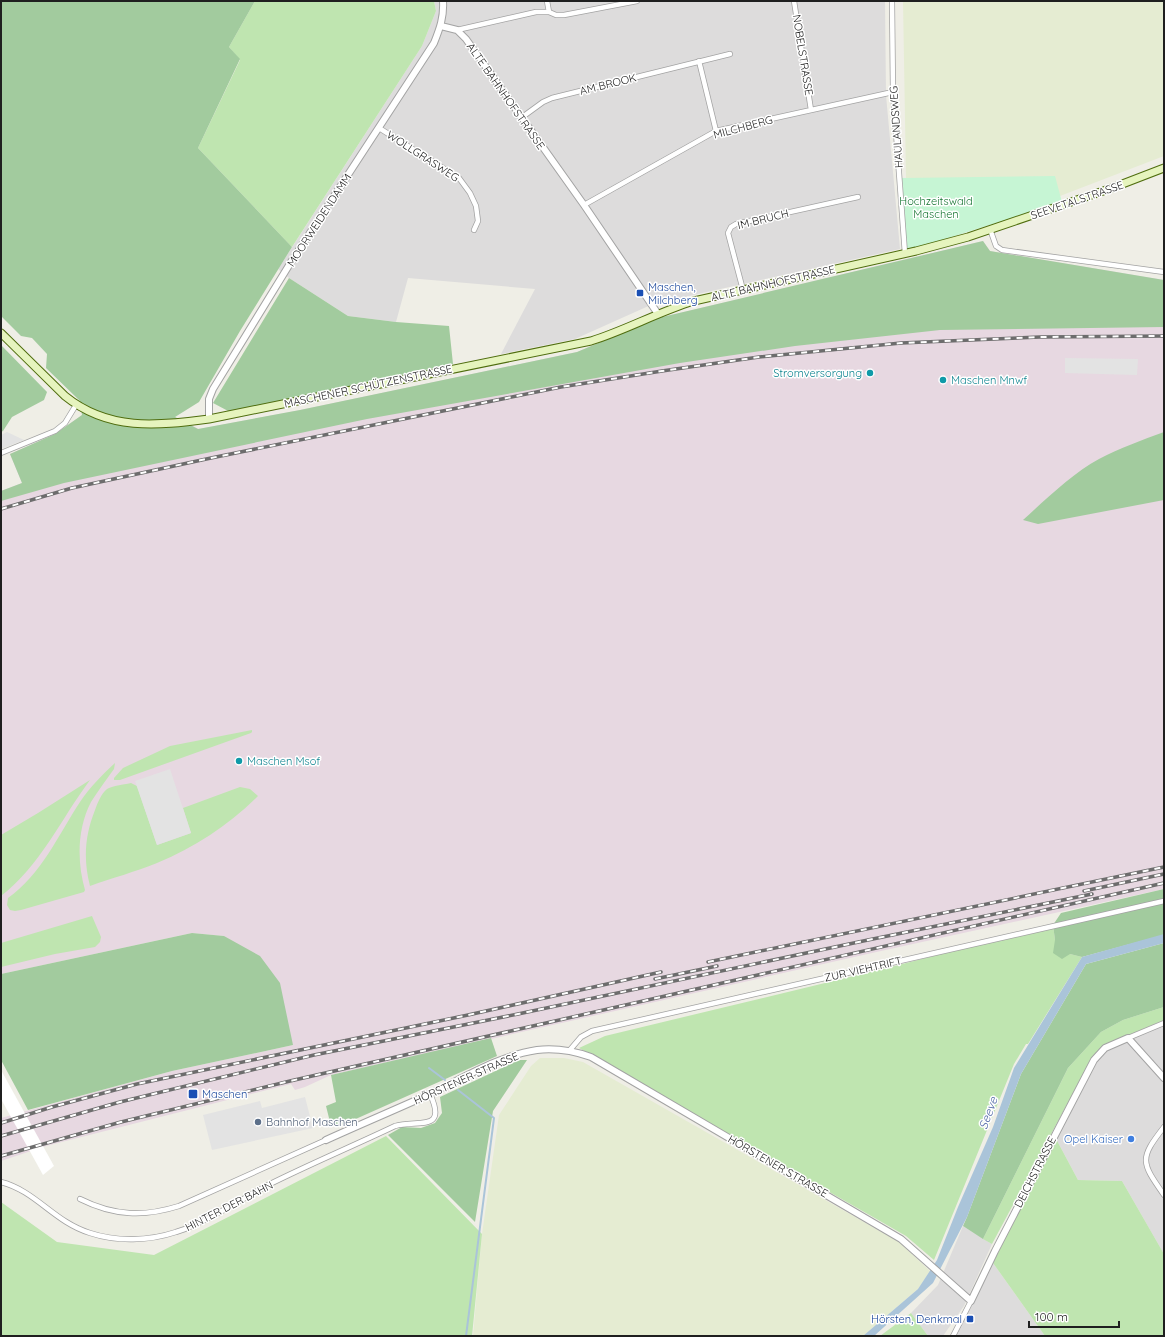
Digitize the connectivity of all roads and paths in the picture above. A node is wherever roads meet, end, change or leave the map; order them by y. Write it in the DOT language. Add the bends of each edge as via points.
graph roads {
  1 [pos="444,1"];
  2 [pos="546,1"];
  3 [pos="638,1"];
  4 [pos="794,1"];
  5 [pos="892,1"];
  6 [pos="549,12"];
  7 [pos="441,26"];
  8 [pos="457,30"];
  9 [pos="730,54"];
  10 [pos="699,61"];
  11 [pos="893,92"];
  12 [pos="811,110"];
  13 [pos="521,118"];
  14 [pos="379,128"];
  15 [pos="716,131"];
  16 [pos="1164,168"];
  17 [pos="858,197"];
  18 [pos="584,205"];
  19 [pos="474,230"];
  20 [pos="990,230"];
  21 [pos="905,254"];
  22 [pos="1164,272"];
  23 [pos="743,290"];
  24 [pos="658,314"];
  25 [pos="1,332"];
  26 [pos="76,405"];
  27 [pos="209,419"];
  28 [pos="1,453"];
  29 [pos="1164,901"];
  30 [pos="1164,1023"];
  31 [pos="1128,1038"];
  32 [pos="569,1051"];
  33 [pos="1164,1078"];
  34 [pos="430,1094"];
  35 [pos="1164,1127"];
  36 [pos="326,1140"];
  37 [pos="1,1182"];
  38 [pos="1164,1195"];
  39 [pos="80,1199"];
  40 [pos="971,1301"];
  41 [pos="953,1336"];
  1 -- 7 [label="street"];
  2 -- 6 [label="street"];
  3 -- 6 [label="street" via="564,15"];
  4 -- 12 [label="street, NOBELSTRASSE"];
  5 -- 11 [label="street, HAULANDSWEG"];
  6 -- 8 [label="street" via="536,12"];
  7 -- 8 [label="street"];
  7 -- 14 [label="street, MOORWEIDENDAMM" via="434,43"];
  8 -- 13 [label="street, ALTE BAHNHOFSTRASSE"];
  9 -- 10 [label="street, AM BROOK"];
  10 -- 13 [label="street, AM BROOK" via="552,98"];
  10 -- 15 [label="street"];
  11 -- 12 [label="street, MILCHBERG"];
  11 -- 21 [label="street, HAULANDSWEG"];
  12 -- 15 [label="street, MILCHBERG"];
  13 -- 18 [label="street, ALTE BAHNHOFSTRASSE"];
  14 -- 19 [label="street, WOLLGRASWEG" via="459,178 476,206 478,221"];
  14 -- 27 [label="street, MOORWEIDENDAMM" via="213,390 209,399"];
  15 -- 18 [label="street, MILCHBERG"];
  16 -- 20 [label="main road, SEEVETALSTRASSE"];
  17 -- 23 [label="street, IM BRUCH" via="731,227 728,233"];
  18 -- 24 [label="street, ALTE BAHNHOFSTRASSE"];
  20 -- 21 [label="main road, ALTE BAHNHOFSTRASSE"];
  20 -- 22 [label="street" via="996,246 1002,250"];
  21 -- 23 [label="main road, ALTE BAHNHOFSTRASSE"];
  23 -- 24 [label="main road, ALTE BAHNHOFSTRASSE" via="694,301"];
  24 -- 27 [label="main road, MASCHENER SCHÜTZENSTRASSE" via="591,341"];
  25 -- 26 [label="main road, MASCHENER SCHÜTZENSTRASSE"];
  26 -- 27 [label="main road, MASCHENER SCHÜTZENSTRASSE" via="97,416 123,422 162,424"];
  26 -- 28 [label="street" via="65,423 55,431"];
  29 -- 32 [label="street, ZUR VIEHTRIFT" via="592,1031 581,1037"];
  30 -- 31 [label="street, DEICHSTRASSE"];
  31 -- 33 [label="street"];
  31 -- 40 [label="street, DEICHSTRASSE" via="1105,1048 1094,1060"];
  32 -- 34 [label="street, HÖRSTENER STRASSE" via="538,1050 520,1053"];
  32 -- 40 [label="street, HÖRSTENER STRASSE" via="591,1057 902,1239"];
  34 -- 36 [label="street, HÖRSTENER STRASSE"];
  34 -- 37 [label="street, HINTER DER BAHN" via="436,1111 429,1122 403,1123 395,1126 269,1185 205,1220 178,1232 154,1238 112,1238 89,1233 55,1216 26,1192"];
  35 -- 38 [label="street" via="1145,1155 1146,1166"];
  36 -- 39 [label="street, HÖRSTENER STRASSE" via="180,1206 162,1211 110,1211"];
  40 -- 41 [label="street, DEICHSTRASSE"];
}
